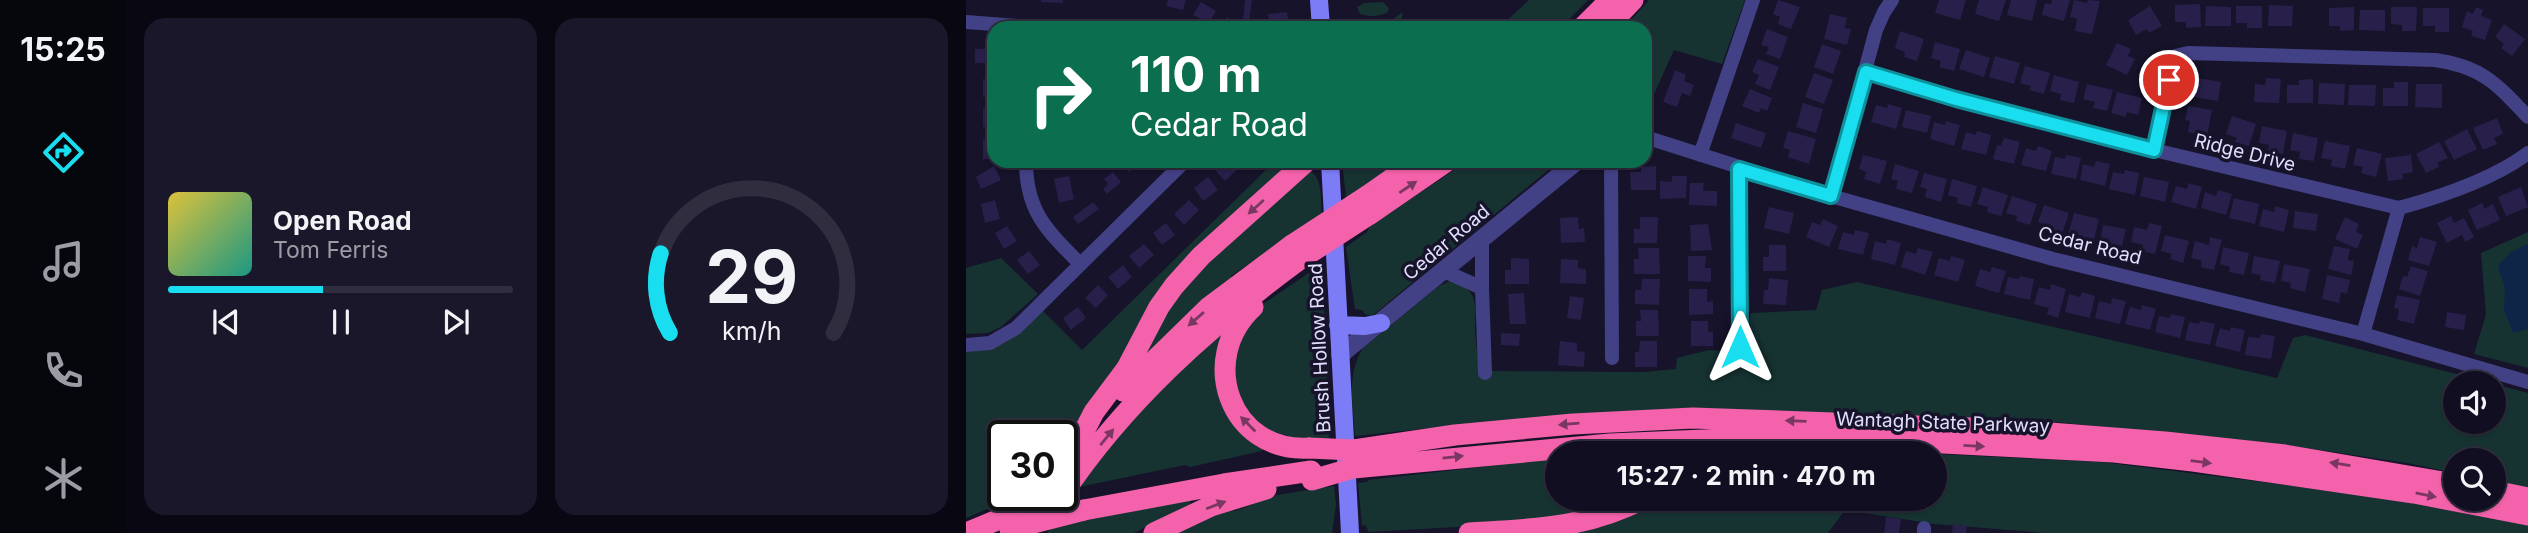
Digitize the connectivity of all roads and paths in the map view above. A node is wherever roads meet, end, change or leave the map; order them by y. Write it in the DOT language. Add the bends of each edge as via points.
graph roads {
  1 [pos="1319,0"];
  2 [pos="1634,0"];
  3 [pos="1753,0"];
  4 [pos="1892,0"];
  5 [pos="1594,20"];
  6 [pos="1320,21"];
  7 [pos="1621,21"];
  8 [pos="966,22"];
  9 [pos="987,24"];
  10 [pos="1866,72"];
  11 [pos="2528,117"];
  12 [pos="1652,139"];
  13 [pos="2154,150"];
  14 [pos="2528,153"];
  15 [pos="1700,155"];
  16 [pos="1026,168"];
  17 [pos="1178,168"];
  18 [pos="1299,168"];
  19 [pos="1330,168"];
  20 [pos="1409,168"];
  21 [pos="1434,168"];
  22 [pos="1568,168"];
  23 [pos="1611,168"];
  24 [pos="1739,169"];
  25 [pos="1831,196"];
  26 [pos="1368,205"];
  27 [pos="2399,208"];
  28 [pos="1482,239"];
  29 [pos="1294,254"];
  30 [pos="1080,264"];
  31 [pos="1444,271"];
  32 [pos="1482,288"];
  33 [pos="1381,323"];
  34 [pos="1338,325"];
  35 [pos="2362,334"];
  36 [pos="966,345"];
  37 [pos="1740,347"];
  38 [pos="1340,355"];
  39 [pos="1612,358"];
  40 [pos="1485,373"];
  41 [pos="2528,382"];
  42 [pos="1692,441"];
  43 [pos="1874,441"];
  44 [pos="1078,443"];
  45 [pos="1947,443"];
  46 [pos="1078,445"];
  47 [pos="1545,449"];
  48 [pos="1384,456"];
  49 [pos="1310,464"];
  50 [pos="1078,474"];
  51 [pos="2443,482"];
  52 [pos="2506,493"];
  53 [pos="2528,498"];
  54 [pos="1027,511"];
  55 [pos="1052,511"];
  56 [pos="1616,511"];
  57 [pos="2528,515"];
  58 [pos="1012,526"];
  59 [pos="966,533"];
  60 [pos="1038,533"];
  61 [pos="1154,533"];
  62 [pos="1350,533"];
  63 [pos="1469,533"];
  1 -- 6 [label="main road"];
  2 -- 5 [label="highway"];
  2 -- 7 [label="highway"];
  3 -- 15 [label="street"];
  4 -- 10 [label="street" via="1877,30"];
  8 -- 9 [label="street"];
  10 -- 13 [label="street, Ridge Drive"];
  10 -- 25 [label="street"];
  11 -- 13 [label="street" via="2498,85 2459,63 2188,53 2175,56"];
  12 -- 15 [label="street, Cedar Road"];
  13 -- 27 [label="street, Ridge Drive"];
  14 -- 27 [label="street, Ridge Drive" via="2433,199"];
  15 -- 24 [label="street, Cedar Road"];
  16 -- 30 [label="street" via="1034,211"];
  17 -- 30 [label="street"];
  18 -- 44 [label="highway, one-way" via="1174,286"];
  19 -- 34 [label="main road, Brush Hollow Road"];
  20 -- 26 [label="highway"];
  26 -- 21 [label="highway, one-way"];
  22 -- 28 [label="street, Cedar Road"];
  23 -- 39 [label="street"];
  24 -- 25 [label="street, Cedar Road"];
  24 -- 37 [label="street"];
  25 -- 35 [label="street, Cedar Road" via="2053,258"];
  26 -- 29 [label="highway, bridge"];
  27 -- 35 [label="street"];
  28 -- 31 [label="street, Cedar Road"];
  28 -- 32 [label="street"];
  29 -- 46 [label="highway, one-way" via="1228,292 1180,333"];
  49 -- 29 [label="highway, one-way" via="1292,447 1250,428 1234,408 1224,376 1226,349 1236,327"];
  50 -- 29 [label="highway, one-way" via="1166,370"];
  30 -- 36 [label="street" via="1016,328 989,343"];
  31 -- 32 [label="street"];
  31 -- 33 [label="street, Cedar Road"];
  32 -- 40 [label="street"];
  33 -- 34 [label="main road"];
  33 -- 38 [label="street, Cedar Road"];
  34 -- 38 [label="main road, Brush Hollow Road"];
  35 -- 41 [label="street, Cedar Road"];
  38 -- 62 [label="main road, Brush Hollow Road"];
  42 -- 43 [label="highway, Wantagh State Parkway, one-way"];
  45 -- 57 [label="highway, Wantagh State Parkway, one-way" via="2114,452 2254,469"];
  48 -- 47 [label="highway, Wantagh State Parkway, one-way"];
  48 -- 49 [label="highway, Wantagh State Parkway, bridge"];
  51 -- 48 [label="highway, Wantagh State Parkway, one-way" via="2285,455 2165,442 1999,429 1693,418 1455,435"];
  49 -- 58 [label="highway" via="1194,475"];
  61 -- 49 [label="highway, one-way" via="1230,499 1268,488"];
  52 -- 53 [label="highway"];
  54 -- 58 [label="highway"];
  55 -- 60 [label="highway"];
  56 -- 63 [label="highway" via="1562,527"];
  58 -- 59 [label="highway"];
}
